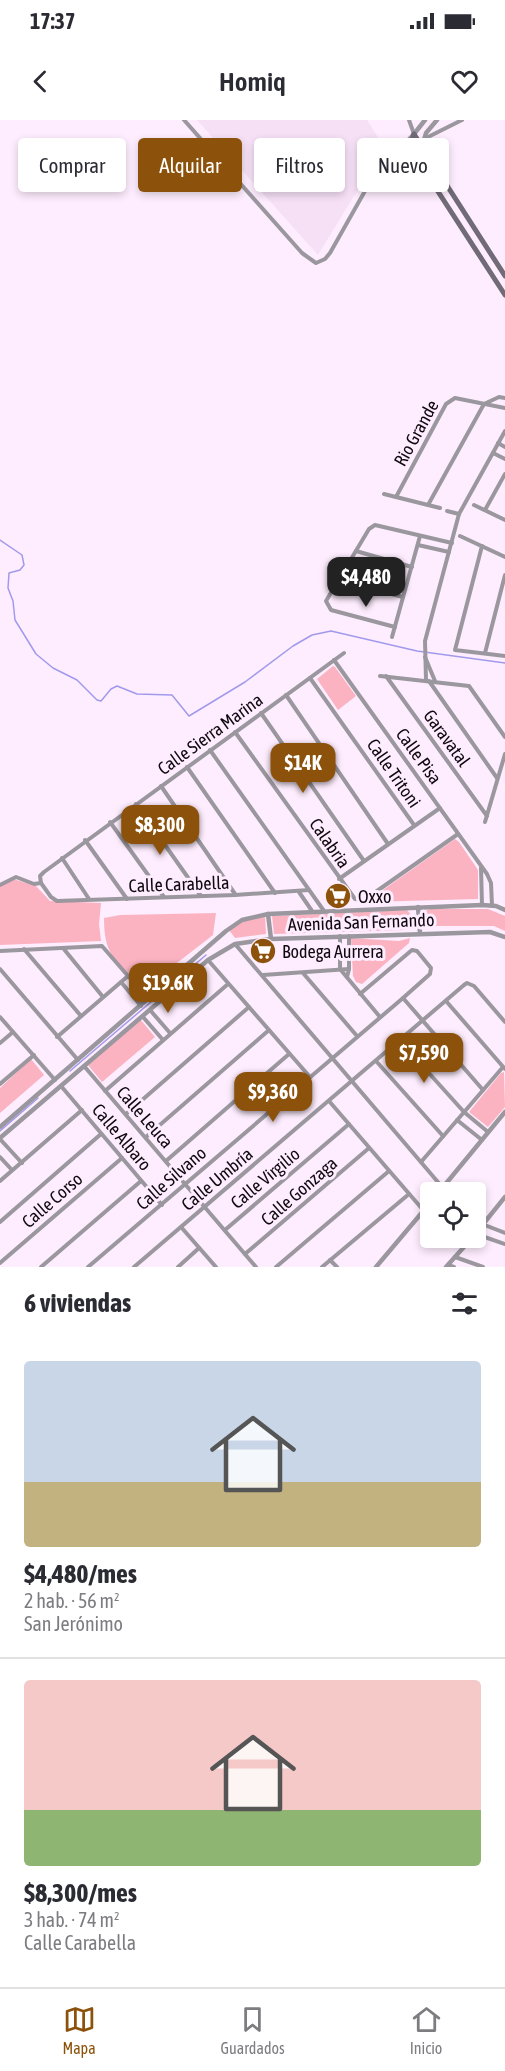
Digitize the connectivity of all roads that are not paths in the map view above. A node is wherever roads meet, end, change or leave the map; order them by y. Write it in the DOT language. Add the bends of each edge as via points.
graph roads {
  1 [pos="184,120"];
  2 [pos="409,120"];
  3 [pos="425,120"];
  4 [pos="436,120"];
  5 [pos="462,120"];
  6 [pos="414,134"];
  7 [pos="416,138"];
  8 [pos="424,138"];
  9 [pos="425,138"];
  10 [pos="449,189"];
  11 [pos="505,276"];
  12 [pos="505,295"];
  13 [pos="505,398"];
  14 [pos="484,404"];
  15 [pos="505,408"];
  16 [pos="505,431"];
  17 [pos="498,443"];
  18 [pos="505,447"];
  19 [pos="493,453"];
  20 [pos="505,459"];
  21 [pos="505,474"];
  22 [pos="384,494"];
  23 [pos="396,497"];
  24 [pos="428,505"];
  25 [pos="474,505"];
  26 [pos="440,508"];
  27 [pos="485,510"];
  28 [pos="447,511"];
  29 [pos="459,514"];
  30 [pos="505,520"];
  31 [pos="420,536"];
  32 [pos="460,536"];
  33 [pos="452,543"];
  34 [pos="418,544"];
  35 [pos="482,546"];
  36 [pos="356,551"];
  37 [pos="449,552"];
  38 [pos="505,557"];
  39 [pos="412,567"];
  40 [pos="505,575"];
  41 [pos="339,580"];
  42 [pos="403,597"];
  43 [pos="395,627"];
  44 [pos="392,637"];
  45 [pos="344,653"];
  46 [pos="485,653"];
  47 [pos="424,654"];
  48 [pos="505,656"];
  49 [pos="334,660"];
  50 [pos="310,678"];
  51 [pos="427,681"];
  52 [pos="435,682"];
  53 [pos="286,695"];
  54 [pos="261,713"];
  55 [pos="235,732"];
  56 [pos="505,737"];
  57 [pos="210,750"];
  58 [pos="505,754"];
  59 [pos="187,766"];
  60 [pos="498,778"];
  61 [pos="161,786"];
  62 [pos="136,804"];
  63 [pos="440,808"];
  64 [pos="486,816"];
  65 [pos="110,822"];
  66 [pos="485,822"];
  67 [pos="414,825"];
  68 [pos="458,834"];
  69 [pos="85,840"];
  70 [pos="388,844"];
  71 [pos="62,858"];
  72 [pos="364,861"];
  73 [pos="481,867"];
  74 [pos="339,879"];
  75 [pos="41,883"];
  76 [pos="0,885"];
  77 [pos="309,890"];
  78 [pos="300,892"];
  79 [pos="274,893"];
  80 [pos="235,895"];
  81 [pos="201,896"];
  82 [pos="164,898"];
  83 [pos="128,899"];
  84 [pos="90,900"];
  85 [pos="482,905"];
  86 [pos="492,905"];
  87 [pos="418,907"];
  88 [pos="505,910"];
  89 [pos="324,911"];
  90 [pos="312,912"];
  91 [pos="268,914"];
  92 [pos="420,933"];
  93 [pos="340,936"];
  94 [pos="349,936"];
  95 [pos="505,937"];
  96 [pos="271,939"];
  97 [pos="235,944"];
  98 [pos="63,948"];
  99 [pos="24,949"];
  100 [pos="0,951"];
  101 [pos="208,960"];
  102 [pos="0,969"];
  103 [pos="340,969"];
  104 [pos="349,969"];
  105 [pos="302,972"];
  106 [pos="263,975"];
  107 [pos="128,976"];
  108 [pos="347,978"];
  109 [pos="120,982"];
  110 [pos="228,984"];
  111 [pos="360,994"];
  112 [pos="103,997"];
  113 [pos="403,998"];
  114 [pos="148,1000"];
  115 [pos="446,1001"];
  116 [pos="141,1006"];
  117 [pos="249,1007"];
  118 [pos="150,1010"];
  119 [pos="81,1016"];
  120 [pos="0,1017"];
  121 [pos="143,1017"];
  122 [pos="380,1017"];
  123 [pos="422,1022"];
  124 [pos="505,1022"];
  125 [pos="269,1030"];
  126 [pos="13,1032"];
  127 [pos="170,1033"];
  128 [pos="357,1036"];
  129 [pos="57,1037"];
  130 [pos="163,1040"];
  131 [pos="400,1041"];
  132 [pos="0,1043"];
  133 [pos="289,1054"];
  134 [pos="34,1055"];
  135 [pos="333,1057"];
  136 [pos="79,1060"];
  137 [pos="376,1061"];
  138 [pos="84,1066"];
  139 [pos="504,1068"];
  140 [pos="67,1070"];
  141 [pos="72,1076"];
  142 [pos="310,1077"];
  143 [pos="55,1080"];
  144 [pos="352,1081"];
  145 [pos="0,1084"];
  146 [pos="61,1086"];
  147 [pos="483,1090"];
  148 [pos="105,1091"];
  149 [pos="329,1101"];
  150 [pos="82,1110"];
  151 [pos="464,1112"];
  152 [pos="505,1112"];
  153 [pos="126,1114"];
  154 [pos="457,1120"];
  155 [pos="350,1124"];
  156 [pos="0,1127"];
  157 [pos="488,1132"];
  158 [pos="102,1134"];
  159 [pos="443,1136"];
  160 [pos="146,1137"];
  161 [pos="0,1138"];
  162 [pos="482,1140"];
  163 [pos="369,1148"];
  164 [pos="0,1156"];
  165 [pos="122,1158"];
  166 [pos="166,1161"];
  167 [pos="21,1162"];
  168 [pos="421,1162"];
  169 [pos="12,1170"];
  170 [pos="389,1171"];
  171 [pos="0,1181"];
  172 [pos="141,1181"];
  173 [pos="435,1182"];
  174 [pos="448,1182"];
  175 [pos="185,1184"];
  176 [pos="409,1194"];
  177 [pos="505,1197"];
  178 [pos="162,1205"];
  179 [pos="420,1206"];
  180 [pos="205,1208"];
  181 [pos="420,1216"];
  182 [pos="486,1219"];
  183 [pos="0,1222"];
  184 [pos="486,1226"];
  185 [pos="181,1227"];
  186 [pos="225,1230"];
  187 [pos="505,1233"];
  188 [pos="486,1237"];
  189 [pos="505,1244"];
  190 [pos="199,1248"];
  191 [pos="463,1248"];
  192 [pos="245,1254"];
  193 [pos="455,1257"];
  194 [pos="330,1260"];
  195 [pos="0,1263"];
  196 [pos="449,1266"];
  197 [pos="41,1267"];
  198 [pos="88,1267"];
  199 [pos="134,1267"];
  200 [pos="178,1267"];
  201 [pos="216,1267"];
  202 [pos="256,1267"];
  203 [pos="276,1267"];
  204 [pos="322,1267"];
  205 [pos="337,1267"];
  206 [pos="376,1267"];
  207 [pos="483,1267"];
  1 -- 6 [label="street" via="302,253 316,262 325,260 330,253 374,175"];
  2 -- 6 [label="street"];
  3 -- 6 [label="street"];
  4 -- 8 [label="street"];
  5 -- 9 [label="street"];
  6 -- 7 [label="main road"];
  6 -- 12 [label="main road" via="411,142 415,156"];
  10 -- 11 [label="main road"];
  13 -- 14 [label="street"];
  14 -- 15 [label="street, Rio Grande"];
  14 -- 23 [label="street, Rio Grande" via="455,398 446,404"];
  14 -- 24 [label="street"];
  16 -- 17 [label="street"];
  17 -- 18 [label="street"];
  17 -- 19 [label="street"];
  19 -- 20 [label="street"];
  19 -- 29 [label="street"];
  21 -- 27 [label="street"];
  22 -- 23 [label="street"];
  23 -- 24 [label="street"];
  24 -- 26 [label="street"];
  25 -- 27 [label="street"];
  27 -- 30 [label="street"];
  28 -- 29 [label="street"];
  29 -- 33 [label="street"];
  31 -- 33 [label="street"];
  31 -- 34 [label="street"];
  31 -- 36 [label="street" via="375,525"];
  32 -- 35 [label="street"];
  33 -- 37 [label="street"];
  34 -- 37 [label="street"];
  34 -- 39 [label="street"];
  35 -- 38 [label="street"];
  35 -- 46 [label="street" via="455,650"];
  36 -- 39 [label="street"];
  36 -- 41 [label="street"];
  37 -- 47 [label="street"];
  39 -- 42 [label="street"];
  40 -- 46 [label="street"];
  41 -- 42 [label="street"];
  41 -- 43 [label="street" via="326,601 331,610"];
  42 -- 43 [label="street"];
  43 -- 44 [label="street"];
  45 -- 49 [label="street, Calle Sierra Marina"];
  46 -- 48 [label="street"];
  47 -- 51 [label="street"];
  47 -- 52 [label="street"];
  49 -- 50 [label="street, Calle Sierra Marina"];
  49 -- 63 [label="street, Calle Pisa"];
  50 -- 53 [label="street, Calle Sierra Marina"];
  50 -- 67 [label="street, Calle Tritoni"];
  51 -- 52 [label="street"];
  51 -- 60 [label="street"];
  51 -- 64 [label="street, Garavatal" via="383,676"];
  52 -- 56 [label="street" via="469,686"];
  53 -- 54 [label="street, Calle Sierra Marina"];
  53 -- 70 [label="street"];
  54 -- 55 [label="street, Calle Sierra Marina"];
  54 -- 72 [label="street"];
  55 -- 57 [label="street, Calle Sierra Marina"];
  55 -- 74 [label="street, Calabria"];
  57 -- 59 [label="street, Calle Sierra Marina"];
  57 -- 77 [label="street"];
  58 -- 60 [label="street"];
  59 -- 61 [label="street, Calle Sierra Marina"];
  59 -- 79 [label="street"];
  60 -- 64 [label="street"];
  61 -- 62 [label="street, Calle Sierra Marina"];
  61 -- 80 [label="street"];
  62 -- 65 [label="street, Calle Sierra Marina"];
  62 -- 81 [label="street"];
  63 -- 67 [label="street"];
  63 -- 68 [label="street, Calle Pisa"];
  64 -- 66 [label="street"];
  65 -- 69 [label="street, Calle Sierra Marina"];
  65 -- 82 [label="street"];
  67 -- 70 [label="street"];
  68 -- 73 [label="street, Calle Pisa"];
  68 -- 74 [label="street, Calabria" via="363,900 355,899"];
  69 -- 71 [label="street, Calle Sierra Marina"];
  69 -- 83 [label="street"];
  70 -- 72 [label="street"];
  71 -- 75 [label="street, Calle Sierra Marina" via="41,874"];
  71 -- 84 [label="street"];
  72 -- 74 [label="street"];
  73 -- 85 [label="street"];
  73 -- 86 [label="street, Calle Pisa" via="491,883"];
  75 -- 76 [label="street" via="16,877"];
  75 -- 84 [label="street, Calle Carabella" via="57,901"];
  77 -- 78 [label="street, Calle Carabella"];
  77 -- 89 [label="street"];
  78 -- 79 [label="street, Calle Carabella"];
  78 -- 90 [label="street"];
  79 -- 80 [label="street, Calle Carabella"];
  80 -- 81 [label="street, Calle Carabella"];
  81 -- 82 [label="street, Calle Carabella"];
  82 -- 83 [label="street, Calle Carabella"];
  83 -- 84 [label="street, Calle Carabella"];
  85 -- 86 [label="street, Avenida San Fernando"];
  85 -- 87 [label="street, Avenida San Fernando"];
  86 -- 88 [label="street, Avenida San Fernando"];
  87 -- 89 [label="street, Avenida San Fernando"];
  87 -- 92 [label="street"];
  89 -- 90 [label="street, Avenida San Fernando"];
  90 -- 91 [label="street, Avenida San Fernando"];
  91 -- 96 [label="street"];
  91 -- 114 [label="street, Avenida San Fernando" via="237,923"];
  92 -- 94 [label="street, Avenida San Fernando"];
  92 -- 95 [label="street, Avenida San Fernando" via="490,932"];
  93 -- 94 [label="street, Avenida San Fernando"];
  93 -- 96 [label="street, Avenida San Fernando"];
  93 -- 103 [label="street"];
  94 -- 104 [label="street"];
  96 -- 97 [label="street, Avenida San Fernando"];
  97 -- 101 [label="street, Avenida San Fernando"];
  97 -- 106 [label="street"];
  98 -- 99 [label="street"];
  98 -- 107 [label="street" via="102,946"];
  98 -- 112 [label="street"];
  99 -- 100 [label="street"];
  99 -- 119 [label="street"];
  101 -- 110 [label="street"];
  101 -- 118 [label="street, Avenida San Fernando"];
  102 -- 129 [label="street"];
  103 -- 104 [label="street"];
  103 -- 105 [label="street"];
  103 -- 108 [label="street"];
  104 -- 108 [label="street"];
  105 -- 106 [label="street"];
  105 -- 128 [label="street"];
  106 -- 135 [label="street"];
  107 -- 109 [label="street"];
  107 -- 114 [label="street"];
  108 -- 111 [label="street"];
  109 -- 112 [label="street"];
  109 -- 116 [label="street"];
  110 -- 117 [label="street"];
  110 -- 127 [label="street"];
  111 -- 113 [label="street, Calle Silvano" via="412,950 417,951 431,968 430,974"];
  111 -- 122 [label="street"];
  112 -- 119 [label="street"];
  113 -- 122 [label="street, Calle Silvano"];
  113 -- 123 [label="street"];
  114 -- 116 [label="street, Avenida San Fernando"];
  115 -- 123 [label="street, Calle Umbría"];
  115 -- 124 [label="street, Calle Umbría" via="470,984"];
  115 -- 139 [label="street"];
  116 -- 136 [label="street, Avenida San Fernando"];
  117 -- 125 [label="street"];
  117 -- 153 [label="street"];
  118 -- 121 [label="street, Avenida San Fernando"];
  118 -- 127 [label="street"];
  119 -- 129 [label="street"];
  120 -- 126 [label="street"];
  121 -- 130 [label="street"];
  121 -- 138 [label="street, Avenida San Fernando"];
  122 -- 128 [label="street, Calle Silvano"];
  123 -- 131 [label="street, Calle Umbría"];
  123 -- 147 [label="street"];
  125 -- 133 [label="street"];
  125 -- 160 [label="street"];
  126 -- 132 [label="street"];
  126 -- 134 [label="street"];
  127 -- 130 [label="street"];
  128 -- 135 [label="street, Calle Silvano"];
  129 -- 136 [label="street"];
  130 -- 148 [label="street"];
  131 -- 137 [label="street, Calle Umbría"];
  131 -- 151 [label="street"];
  133 -- 142 [label="street"];
  133 -- 166 [label="street"];
  134 -- 143 [label="street"];
  134 -- 145 [label="street"];
  135 -- 142 [label="street, Calle Silvano"];
  135 -- 144 [label="street"];
  136 -- 140 [label="street, Avenida San Fernando"];
  137 -- 144 [label="street, Calle Umbría"];
  137 -- 159 [label="street"];
  138 -- 141 [label="street, Avenida San Fernando"];
  138 -- 148 [label="street, Calle Leuca"];
  139 -- 147 [label="street"];
  140 -- 141 [label="street"];
  140 -- 143 [label="street, Avenida San Fernando"];
  141 -- 146 [label="street, Avenida San Fernando"];
  142 -- 175 [label="street, Calle Silvano"];
  143 -- 156 [label="street, Avenida San Fernando"];
  144 -- 149 [label="street, Calle Umbría"];
  144 -- 168 [label="street"];
  146 -- 150 [label="street, Calle Albaro"];
  146 -- 161 [label="street, Avenida San Fernando"];
  147 -- 151 [label="street"];
  148 -- 153 [label="street, Calle Leuca"];
  149 -- 155 [label="street"];
  149 -- 180 [label="street, Calle Umbría"];
  150 -- 158 [label="street, Calle Albaro"];
  150 -- 167 [label="street"];
  151 -- 154 [label="street"];
  151 -- 157 [label="street"];
  152 -- 157 [label="street"];
  153 -- 160 [label="street, Calle Leuca"];
  154 -- 159 [label="street"];
  154 -- 162 [label="street"];
  155 -- 163 [label="street"];
  155 -- 186 [label="street, Calle Virgilio"];
  157 -- 162 [label="street"];
  158 -- 165 [label="street, Calle Albaro"];
  158 -- 183 [label="street"];
  159 -- 168 [label="street"];
  160 -- 166 [label="street, Calle Leuca"];
  161 -- 167 [label="street"];
  162 -- 174 [label="street"];
  163 -- 170 [label="street"];
  163 -- 192 [label="street, Calle Gonzaga"];
  164 -- 169 [label="street"];
  165 -- 172 [label="street, Calle Albaro"];
  165 -- 195 [label="street, Calle Corso"];
  166 -- 175 [label="street, Calle Leuca"];
  167 -- 169 [label="street"];
  168 -- 173 [label="street"];
  169 -- 171 [label="street"];
  170 -- 176 [label="street"];
  170 -- 203 [label="street"];
  172 -- 178 [label="street, Calle Albaro"];
  172 -- 197 [label="street"];
  175 -- 178 [label="street, Calle Silvano"];
  175 -- 180 [label="street, Calle Leuca"];
  176 -- 179 [label="street"];
  176 -- 194 [label="street"];
  177 -- 182 [label="street"];
  178 -- 198 [label="street, Calle Silvano"];
  180 -- 185 [label="street, Calle Umbría"];
  180 -- 186 [label="street, Calle Leuca"];
  181 -- 206 [label="street"];
  184 -- 187 [label="street"];
  185 -- 190 [label="street"];
  185 -- 199 [label="street, Calle Umbría"];
  186 -- 192 [label="street, Calle Leuca"];
  188 -- 189 [label="street"];
  190 -- 200 [label="street"];
  190 -- 201 [label="street"];
  191 -- 193 [label="street"];
  192 -- 202 [label="street, Calle Leuca"];
  193 -- 196 [label="street"];
  193 -- 207 [label="street"];
  194 -- 204 [label="street"];
  194 -- 205 [label="street"];
}
